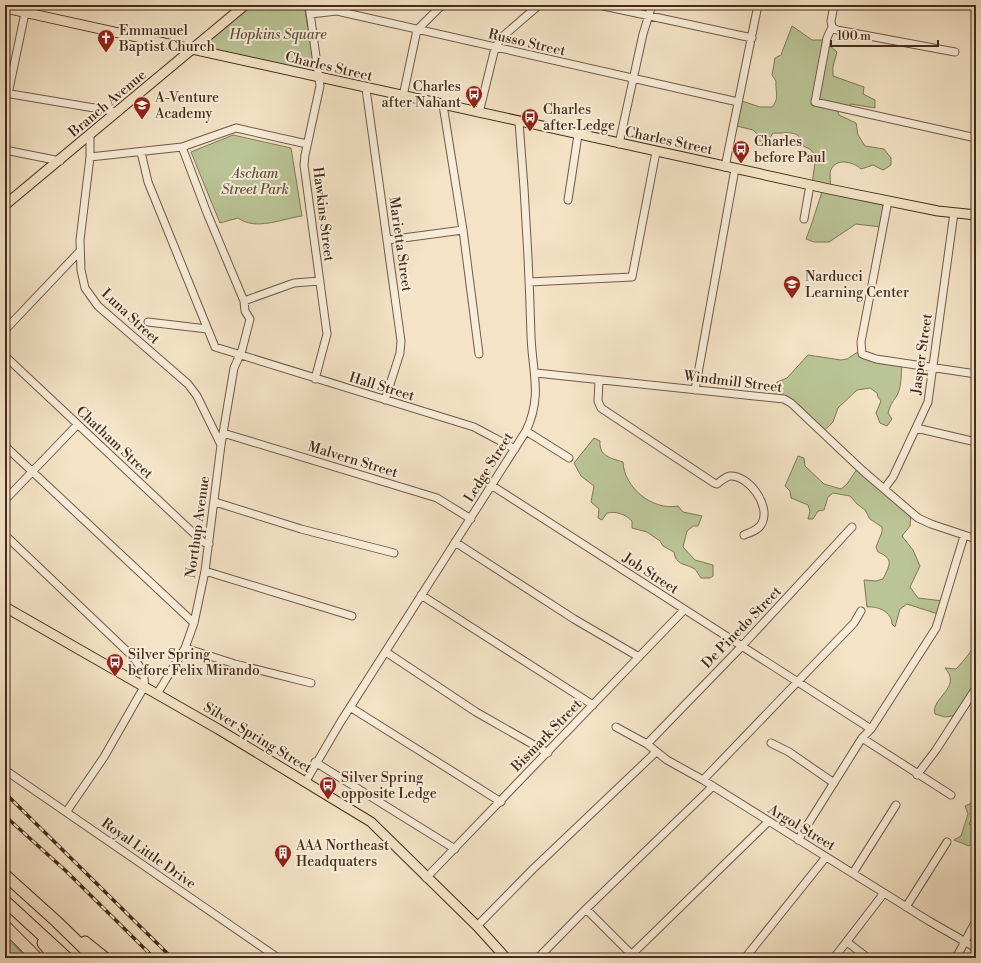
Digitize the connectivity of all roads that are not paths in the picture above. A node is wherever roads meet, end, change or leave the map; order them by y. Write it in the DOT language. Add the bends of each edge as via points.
graph roads {
  1 [pos="245,5"];
  2 [pos="309,5"];
  3 [pos="343,5"];
  4 [pos="442,5"];
  5 [pos="539,5"];
  6 [pos="599,5"];
  7 [pos="652,5"];
  8 [pos="758,5"];
  9 [pos="834,5"];
  10 [pos="5,8"];
  11 [pos="337,11"];
  12 [pos="25,13"];
  13 [pos="310,14"];
  14 [pos="650,16"];
  15 [pos="832,27"];
  16 [pos="417,30"];
  17 [pos="752,38"];
  18 [pos="495,48"];
  19 [pos="192,50"];
  20 [pos="955,52"];
  21 [pos="320,78"];
  22 [pos="634,80"];
  23 [pos="366,89"];
  24 [pos="7,93"];
  25 [pos="403,96"];
  26 [pos="738,102"];
  27 [pos="443,105"];
  28 [pos="118,112"];
  29 [pos="479,113"];
  30 [pos="520,122"];
  31 [pos="578,135"];
  32 [pos="90,136"];
  33 [pos="976,138"];
  34 [pos="307,144"];
  35 [pos="619,144"];
  36 [pos="182,147"];
  37 [pos="5,150"];
  38 [pos="140,152"];
  39 [pos="656,152"];
  40 [pos="90,157"];
  41 [pos="60,161"];
  42 [pos="725,167"];
  43 [pos="735,169"];
  44 [pos="810,185"];
  45 [pos="568,200"];
  46 [pos="888,201"];
  47 [pos="5,205"];
  48 [pos="954,213"];
  49 [pos="976,215"];
  50 [pos="804,219"];
  51 [pos="463,230"];
  52 [pos="388,240"];
  53 [pos="80,251"];
  54 [pos="320,281"];
  55 [pos="529,282"];
  56 [pos="244,301"];
  57 [pos="148,322"];
  58 [pos="207,329"];
  59 [pos="5,330"];
  60 [pos="479,354"];
  61 [pos="238,355"];
  62 [pos="5,356"];
  63 [pos="933,368"];
  64 [pos="536,373"];
  65 [pos="976,374"];
  66 [pos="315,378"];
  67 [pos="600,380"];
  68 [pos="695,390"];
  69 [pos="385,400"];
  70 [pos="77,425"];
  71 [pos="916,428"];
  72 [pos="526,431"];
  73 [pos="223,433"];
  74 [pos="976,442"];
  75 [pos="221,445"];
  76 [pos="5,446"];
  77 [pos="515,449"];
  78 [pos="569,458"];
  79 [pos="33,473"];
  80 [pos="491,485"];
  81 [pos="884,489"];
  82 [pos="5,500"];
  83 [pos="215,502"];
  84 [pos="471,518"];
  85 [pos="852,527"];
  86 [pos="5,535"];
  87 [pos="744,535"];
  88 [pos="964,536"];
  89 [pos="976,539"];
  90 [pos="455,542"];
  91 [pos="210,544"];
  92 [pos="394,553"];
  93 [pos="205,571"];
  94 [pos="421,595"];
  95 [pos="5,607"];
  96 [pos="684,610"];
  97 [pos="861,611"];
  98 [pos="352,616"];
  99 [pos="194,623"];
  100 [pos="742,646"];
  101 [pos="185,648"];
  102 [pos="386,652"];
  103 [pos="639,657"];
  104 [pos="797,681"];
  105 [pos="311,683"];
  106 [pos="144,687"];
  107 [pos="976,688"];
  108 [pos="157,694"];
  109 [pos="593,705"];
  110 [pos="350,707"];
  111 [pos="616,727"];
  112 [pos="871,729"];
  113 [pos="862,738"];
  114 [pos="771,742"];
  115 [pos="647,744"];
  116 [pos="656,752"];
  117 [pos="548,753"];
  118 [pos="316,762"];
  119 [pos="5,770"];
  120 [pos="917,775"];
  121 [pos="703,780"];
  122 [pos="306,781"];
  123 [pos="834,783"];
  124 [pos="713,786"];
  125 [pos="951,795"];
  126 [pos="501,802"];
  127 [pos="896,805"];
  128 [pos="67,811"];
  129 [pos="768,822"];
  130 [pos="798,840"];
  131 [pos="947,842"];
  132 [pos="455,849"];
  133 [pos="826,857"];
  134 [pos="853,873"];
  135 [pos="5,875"];
  136 [pos="426,878"];
  137 [pos="884,893"];
  138 [pos="5,901"];
  139 [pos="906,907"];
  140 [pos="586,909"];
  141 [pos="19,912"];
  142 [pos="976,921"];
  143 [pos="5,926"];
  144 [pos="477,926"];
  145 [pos="66,930"];
  146 [pos="847,942"];
  147 [pos="965,942"];
  148 [pos="976,948"];
  149 [pos="630,956"];
  150 [pos="37,958"];
  151 [pos="55,958"];
  152 [pos="67,958"];
  153 [pos="94,958"];
  154 [pos="105,958"];
  155 [pos="278,958"];
  156 [pos="506,958"];
  157 [pos="538,958"];
  158 [pos="745,958"];
  159 [pos="834,958"];
  160 [pos="868,958"];
  161 [pos="956,958"];
  1 -- 19 [label="main road, Branch Avenue"];
  2 -- 13 [label="street, Hawkins Street"];
  3 -- 11 [label="street"];
  4 -- 16 [label="street"];
  5 -- 18 [label="street" via="502,37"];
  6 -- 14 [label="street"];
  7 -- 14 [label="street"];
  8 -- 17 [label="street"];
  9 -- 15 [label="street"];
  10 -- 12 [label="main road, Charles Street"];
  11 -- 13 [label="street, Russo Street"];
  11 -- 16 [label="street, Russo Street"];
  12 -- 19 [label="main road, Charles Street"];
  12 -- 24 [label="street"];
  13 -- 21 [label="street, Hawkins Street"];
  14 -- 17 [label="street"];
  14 -- 22 [label="street" via="643,34"];
  15 -- 20 [label="street"];
  15 -- 33 [label="street" via="827,38 815,102"];
  16 -- 18 [label="street, Russo Street"];
  16 -- 25 [label="street"];
  17 -- 26 [label="street"];
  18 -- 22 [label="street, Russo Street"];
  18 -- 29 [label="street"];
  19 -- 21 [label="main road, Charles Street"];
  19 -- 28 [label="main road, Branch Avenue"];
  21 -- 23 [label="main road, Charles Street"];
  21 -- 34 [label="street, Hawkins Street"];
  22 -- 26 [label="street, Russo Street"];
  22 -- 35 [label="street"];
  23 -- 25 [label="main road, Charles Street"];
  23 -- 52 [label="street, Marietta Street"];
  24 -- 28 [label="street"];
  25 -- 27 [label="main road, Charles Street"];
  26 -- 42 [label="street"];
  27 -- 29 [label="main road, Charles Street"];
  27 -- 51 [label="street"];
  28 -- 32 [label="main road, Branch Avenue"];
  29 -- 30 [label="main road, Charles Street"];
  30 -- 31 [label="main road, Charles Street"];
  30 -- 55 [label="street, Ledge Street"];
  31 -- 35 [label="main road, Charles Street"];
  31 -- 45 [label="street"];
  32 -- 40 [label="street, Luna Street"];
  32 -- 41 [label="main road, Branch Avenue"];
  34 -- 36 [label="street" via="236,128"];
  34 -- 54 [label="street, Hawkins Street" via="304,165"];
  35 -- 39 [label="main road, Charles Street"];
  36 -- 38 [label="street"];
  36 -- 56 [label="street, Northup Avenue"];
  37 -- 41 [label="street"];
  38 -- 40 [label="street"];
  38 -- 58 [label="street, Hall Street" via="148,182"];
  39 -- 42 [label="main road, Charles Street"];
  39 -- 55 [label="street" via="632,277"];
  40 -- 53 [label="street, Luna Street"];
  41 -- 47 [label="main road, Branch Avenue"];
  42 -- 43 [label="main road, Charles Street"];
  43 -- 44 [label="main road, Charles Street"];
  43 -- 68 [label="street"];
  44 -- 46 [label="main road, Charles Street"];
  44 -- 50 [label="street"];
  46 -- 48 [label="main road, Charles Street"];
  46 -- 63 [label="street" via="861,342 862,354 876,359"];
  48 -- 49 [label="main road, Charles Street"];
  48 -- 63 [label="street, Jasper Street"];
  51 -- 52 [label="street"];
  51 -- 60 [label="street"];
  52 -- 69 [label="street, Marietta Street" via="401,348"];
  53 -- 59 [label="street"];
  53 -- 75 [label="street, Luna Street" via="83,280 94,303 188,384 197,396"];
  54 -- 56 [label="street" via="294,283"];
  54 -- 66 [label="street, Hawkins Street" via="327,334"];
  55 -- 64 [label="street, Ledge Street" via="531,351"];
  56 -- 61 [label="street, Northup Avenue" via="245,311 250,319 242,350"];
  57 -- 58 [label="street"];
  58 -- 61 [label="street, Hall Street" via="215,347"];
  61 -- 66 [label="street, Hall Street"];
  61 -- 73 [label="street, Northup Avenue"];
  62 -- 70 [label="street, Chatham Street"];
  63 -- 65 [label="street"];
  63 -- 71 [label="street, Jasper Street" via="928,402"];
  64 -- 67 [label="street, Windmill Street"];
  64 -- 72 [label="street, Ledge Street" via="534,414"];
  66 -- 69 [label="street, Hall Street"];
  67 -- 68 [label="street, Windmill Street"];
  67 -- 87 [label="street" via="598,401 601,408 710,481 717,484 728,476 736,477 751,487 761,498 764,506 762,523 758,529"];
  68 -- 81 [label="street, Windmill Street" via="787,400"];
  69 -- 77 [label="street, Hall Street" via="474,427"];
  70 -- 79 [label="street"];
  70 -- 91 [label="street, Chatham Street" via="203,542"];
  71 -- 74 [label="street"];
  71 -- 81 [label="street, Jasper Street" via="893,477"];
  72 -- 77 [label="street, Ledge Street"];
  72 -- 78 [label="street"];
  73 -- 75 [label="street, Northup Avenue"];
  73 -- 84 [label="street, Malvern Street" via="437,498"];
  75 -- 83 [label="street, Northup Avenue"];
  76 -- 79 [label="street"];
  77 -- 80 [label="street, Ledge Street"];
  79 -- 82 [label="street"];
  79 -- 99 [label="street"];
  80 -- 84 [label="street, Ledge Street"];
  80 -- 96 [label="street, Job Street"];
  81 -- 88 [label="street, Windmill Street" via="923,521"];
  83 -- 91 [label="street, Northup Avenue"];
  83 -- 92 [label="street" via="301,529"];
  84 -- 90 [label="street, Ledge Street"];
  85 -- 100 [label="street, De Pinedo Street"];
  86 -- 106 [label="street" via="132,655 143,671"];
  88 -- 89 [label="street, Windmill Street"];
  88 -- 112 [label="street" via="936,628"];
  90 -- 94 [label="street, Ledge Street"];
  90 -- 103 [label="street" via="574,619"];
  91 -- 93 [label="street, Northup Avenue"];
  93 -- 98 [label="street"];
  93 -- 99 [label="street, Northup Avenue"];
  94 -- 102 [label="street, Ledge Street"];
  94 -- 109 [label="street"];
  95 -- 106 [label="main road, Silver Spring Street"];
  96 -- 100 [label="street, Job Street"];
  96 -- 103 [label="street, Bismark Street"];
  97 -- 104 [label="street" via="854,623"];
  99 -- 101 [label="street, Northup Avenue"];
  100 -- 104 [label="street, Job Street"];
  100 -- 115 [label="street, De Pinedo Street"];
  101 -- 105 [label="street" via="235,664"];
  101 -- 108 [label="street, Northup Avenue"];
  102 -- 110 [label="street, Ledge Street"];
  102 -- 117 [label="street" via="476,712"];
  103 -- 109 [label="street, Bismark Street"];
  104 -- 112 [label="street, Job Street"];
  104 -- 121 [label="street"];
  106 -- 108 [label="main road, Silver Spring Street"];
  106 -- 128 [label="street" via="104,757"];
  107 -- 120 [label="street"];
  108 -- 122 [label="main road, Silver Spring Street"];
  109 -- 117 [label="street, Bismark Street"];
  110 -- 118 [label="street, Ledge Street"];
  110 -- 126 [label="street"];
  111 -- 115 [label="street, Argol Street"];
  112 -- 113 [label="street"];
  113 -- 120 [label="street"];
  113 -- 123 [label="street"];
  114 -- 123 [label="street"];
  115 -- 116 [label="street, Argol Street"];
  116 -- 121 [label="street, Argol Street"];
  116 -- 144 [label="street"];
  117 -- 126 [label="street, Bismark Street"];
  118 -- 122 [label="street, Ledge Street"];
  118 -- 132 [label="street"];
  119 -- 128 [label="street, Royal Little Drive"];
  120 -- 125 [label="street"];
  121 -- 124 [label="street, Argol Street"];
  122 -- 136 [label="main road, Silver Spring Street" via="371,822"];
  123 -- 130 [label="street"];
  124 -- 129 [label="street, Argol Street"];
  124 -- 140 [label="street"];
  126 -- 132 [label="street, Bismark Street"];
  127 -- 134 [label="street"];
  128 -- 155 [label="street, Royal Little Drive"];
  129 -- 130 [label="street, Argol Street"];
  129 -- 149 [label="street"];
  130 -- 133 [label="street, Argol Street"];
  131 -- 139 [label="street"];
  132 -- 136 [label="street, Bismark Street"];
  133 -- 134 [label="street, Argol Street"];
  133 -- 158 [label="street"];
  134 -- 137 [label="street, Argol Street"];
  135 -- 145 [label="highway"];
  136 -- 144 [label="main road, Silver Spring Street"];
  137 -- 139 [label="street, Argol Street"];
  137 -- 146 [label="street"];
  138 -- 141 [label="highway"];
  139 -- 147 [label="street, Argol Street"];
  140 -- 149 [label="street"];
  140 -- 157 [label="street"];
  141 -- 151 [label="highway"];
  141 -- 152 [label="highway"];
  142 -- 147 [label="street"];
  143 -- 150 [label="highway"];
  144 -- 156 [label="main road, Silver Spring Street"];
  145 -- 153 [label="highway"];
  145 -- 154 [label="highway"];
  146 -- 159 [label="street"];
  146 -- 160 [label="street"];
  147 -- 148 [label="street, Argol Street"];
  147 -- 161 [label="street"];
}
